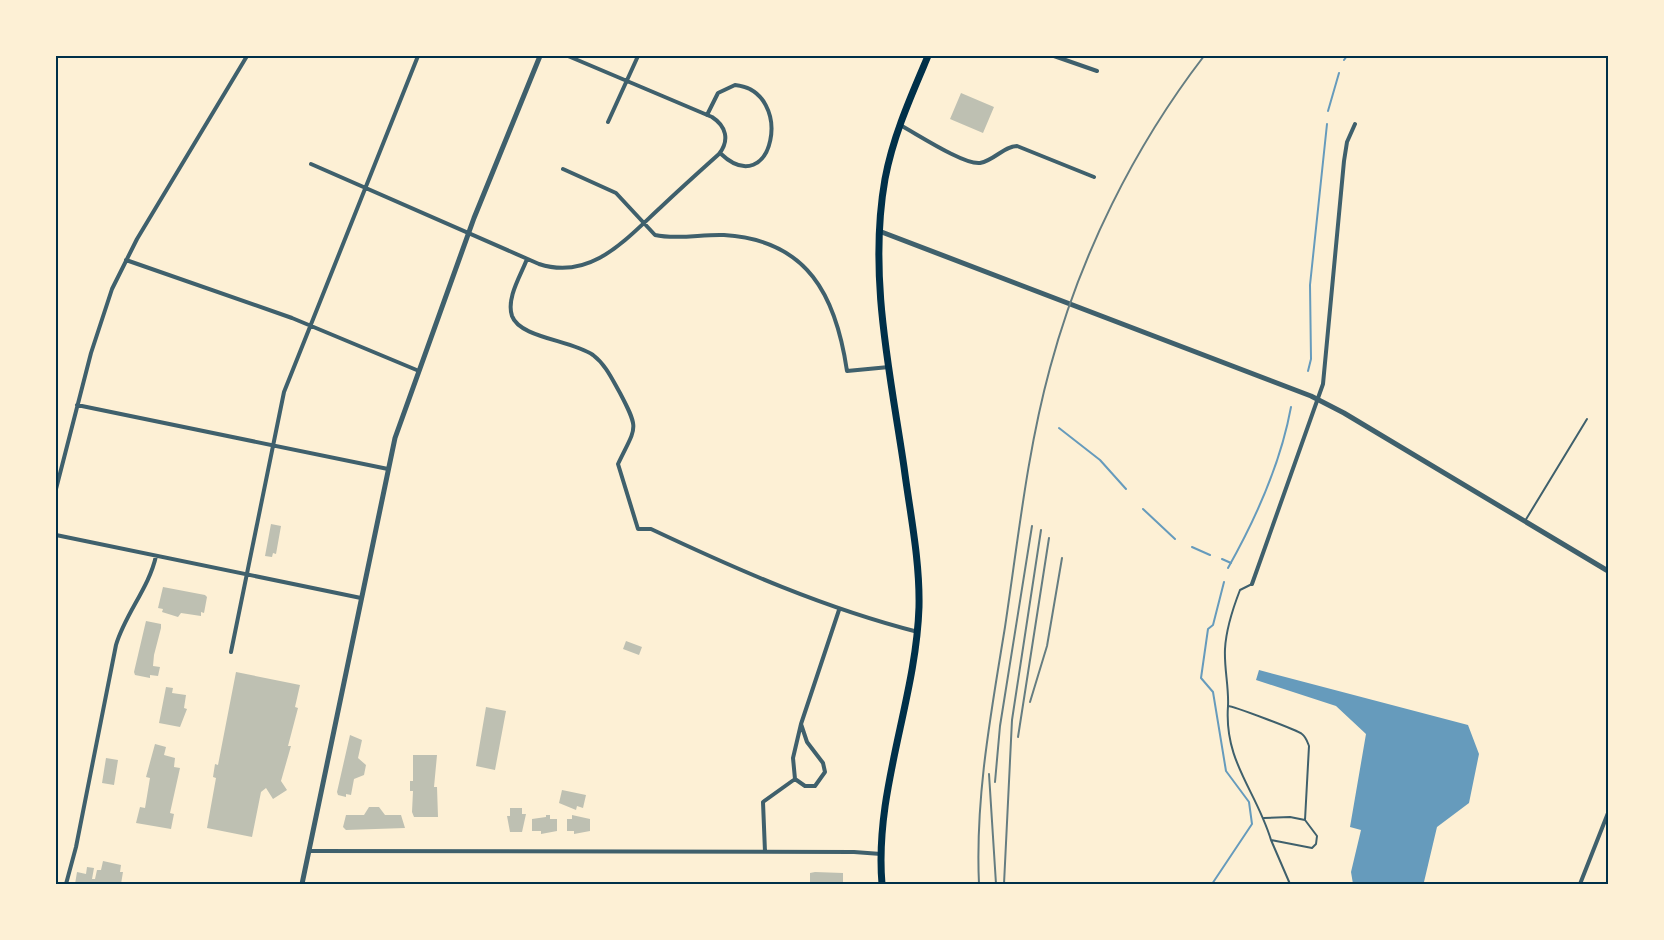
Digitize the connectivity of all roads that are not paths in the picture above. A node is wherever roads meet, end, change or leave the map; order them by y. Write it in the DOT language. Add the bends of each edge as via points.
graph roads {
  1 [pos="247,56"];
  2 [pos="418,56"];
  3 [pos="540,56"];
  4 [pos="568,56"];
  5 [pos="638,56"];
  6 [pos="928,56"];
  7 [pos="1054,56"];
  8 [pos="1097,71"];
  9 [pos="627,81"];
  10 [pos="707,115"];
  11 [pos="608,122"];
  12 [pos="1355,124"];
  13 [pos="900,125"];
  14 [pos="720,153"];
  15 [pos="311,164"];
  16 [pos="563,169"];
  17 [pos="1094,177"];
  18 [pos="365,187"];
  19 [pos="643,224"];
  20 [pos="879,231"];
  21 [pos="470,233"];
  22 [pos="527,259"];
  23 [pos="126,260"];
  24 [pos="310,325"];
  25 [pos="889,367"];
  26 [pos="419,371"];
  27 [pos="1318,399"];
  28 [pos="77,405"];
  29 [pos="1587,419"];
  30 [pos="272,446"];
  31 [pos="388,469"];
  32 [pos="56,489"];
  33 [pos="1525,521"];
  34 [pos="56,535"];
  35 [pos="156,556"];
  36 [pos="1608,571"];
  37 [pos="247,574"];
  38 [pos="1252,584"];
  39 [pos="361,598"];
  40 [pos="839,610"];
  41 [pos="918,632"];
  42 [pos="231,652"];
  43 [pos="1228,706"];
  44 [pos="801,724"];
  45 [pos="795,779"];
  46 [pos="1608,813"];
  47 [pos="1264,818"];
  48 [pos="1305,820"];
  49 [pos="1271,840"];
  50 [pos="310,851"];
  51 [pos="765,852"];
  52 [pos="881,854"];
  53 [pos="66,885"];
  54 [pos="302,885"];
  55 [pos="882,885"];
  56 [pos="1290,885"];
  57 [pos="1580,885"];
  1 -- 23 [label="street"];
  2 -- 18 [label="street"];
  3 -- 21 [label="street"];
  4 -- 9 [label="street"];
  5 -- 9 [label="street"];
  6 -- 13 [label="main road"];
  7 -- 8 [label="street"];
  9 -- 10 [label="street"];
  9 -- 11 [label="street"];
  10 -- 14 [label="street" via="725,130 726,143"];
  10 -- 14 [label="street" via="718,93 735,85 756,92 768,109 769,146 762,160 742,167"];
  12 -- 27 [label="street" via="1347,142 1327,359"];
  13 -- 17 [label="street" via="974,163 994,160 1011,146 1017,146"];
  13 -- 20 [label="main road" via="885,180"];
  14 -- 19 [label="street"];
  15 -- 18 [label="street"];
  16 -- 19 [label="street" via="613,191"];
  18 -- 21 [label="street"];
  18 -- 24 [label="street"];
  19 -- 22 [label="street" via="608,255 584,265 554,268"];
  19 -- 25 [label="street" via="658,236 729,236 763,242 788,254 808,270 826,295 837,323 847,371"];
  20 -- 25 [label="main road" via="879,283"];
  20 -- 27 [label="street"];
  21 -- 22 [label="street"];
  21 -- 26 [label="street"];
  22 -- 40 [label="street" via="511,302 516,322 525,331 572,344 597,358 609,372 634,420 634,430 618,464 638,529 651,529"];
  23 -- 24 [label="street"];
  23 -- 28 [label="street" via="101,318"];
  24 -- 26 [label="street"];
  24 -- 30 [label="street" via="284,392"];
  25 -- 41 [label="main road" via="917,558"];
  26 -- 31 [label="street"];
  27 -- 33 [label="street"];
  27 -- 38 [label="street"];
  28 -- 30 [label="street"];
  28 -- 32 [label="street"];
  29 -- 33 [label="lane"];
  30 -- 31 [label="street"];
  30 -- 37 [label="street"];
  31 -- 39 [label="street"];
  33 -- 36 [label="street"];
  34 -- 35 [label="street"];
  35 -- 37 [label="street"];
  35 -- 53 [label="street" via="152,572 118,639"];
  37 -- 39 [label="street"];
  37 -- 42 [label="street"];
  38 -- 43 [label="lane" via="1240,590 1228,634"];
  39 -- 50 [label="street"];
  40 -- 41 [label="street"];
  40 -- 44 [label="street"];
  41 -- 52 [label="main road" via="886,804"];
  43 -- 47 [label="lane" via="1232,754"];
  43 -- 48 [label="lane" via="1289,727 1307,739"];
  44 -- 45 [label="street" via="793,758"];
  44 -- 45 [label="street" via="807,742 824,763 825,772 815,786 805,786"];
  45 -- 51 [label="street" via="763,802"];
  46 -- 57 [label="street"];
  47 -- 48 [label="lane"];
  47 -- 49 [label="lane"];
  48 -- 49 [label="lane" via="1317,836 1312,848"];
  49 -- 56 [label="lane"];
  50 -- 51 [label="street"];
  50 -- 54 [label="street"];
  51 -- 52 [label="street"];
  52 -- 55 [label="main road"];
}
